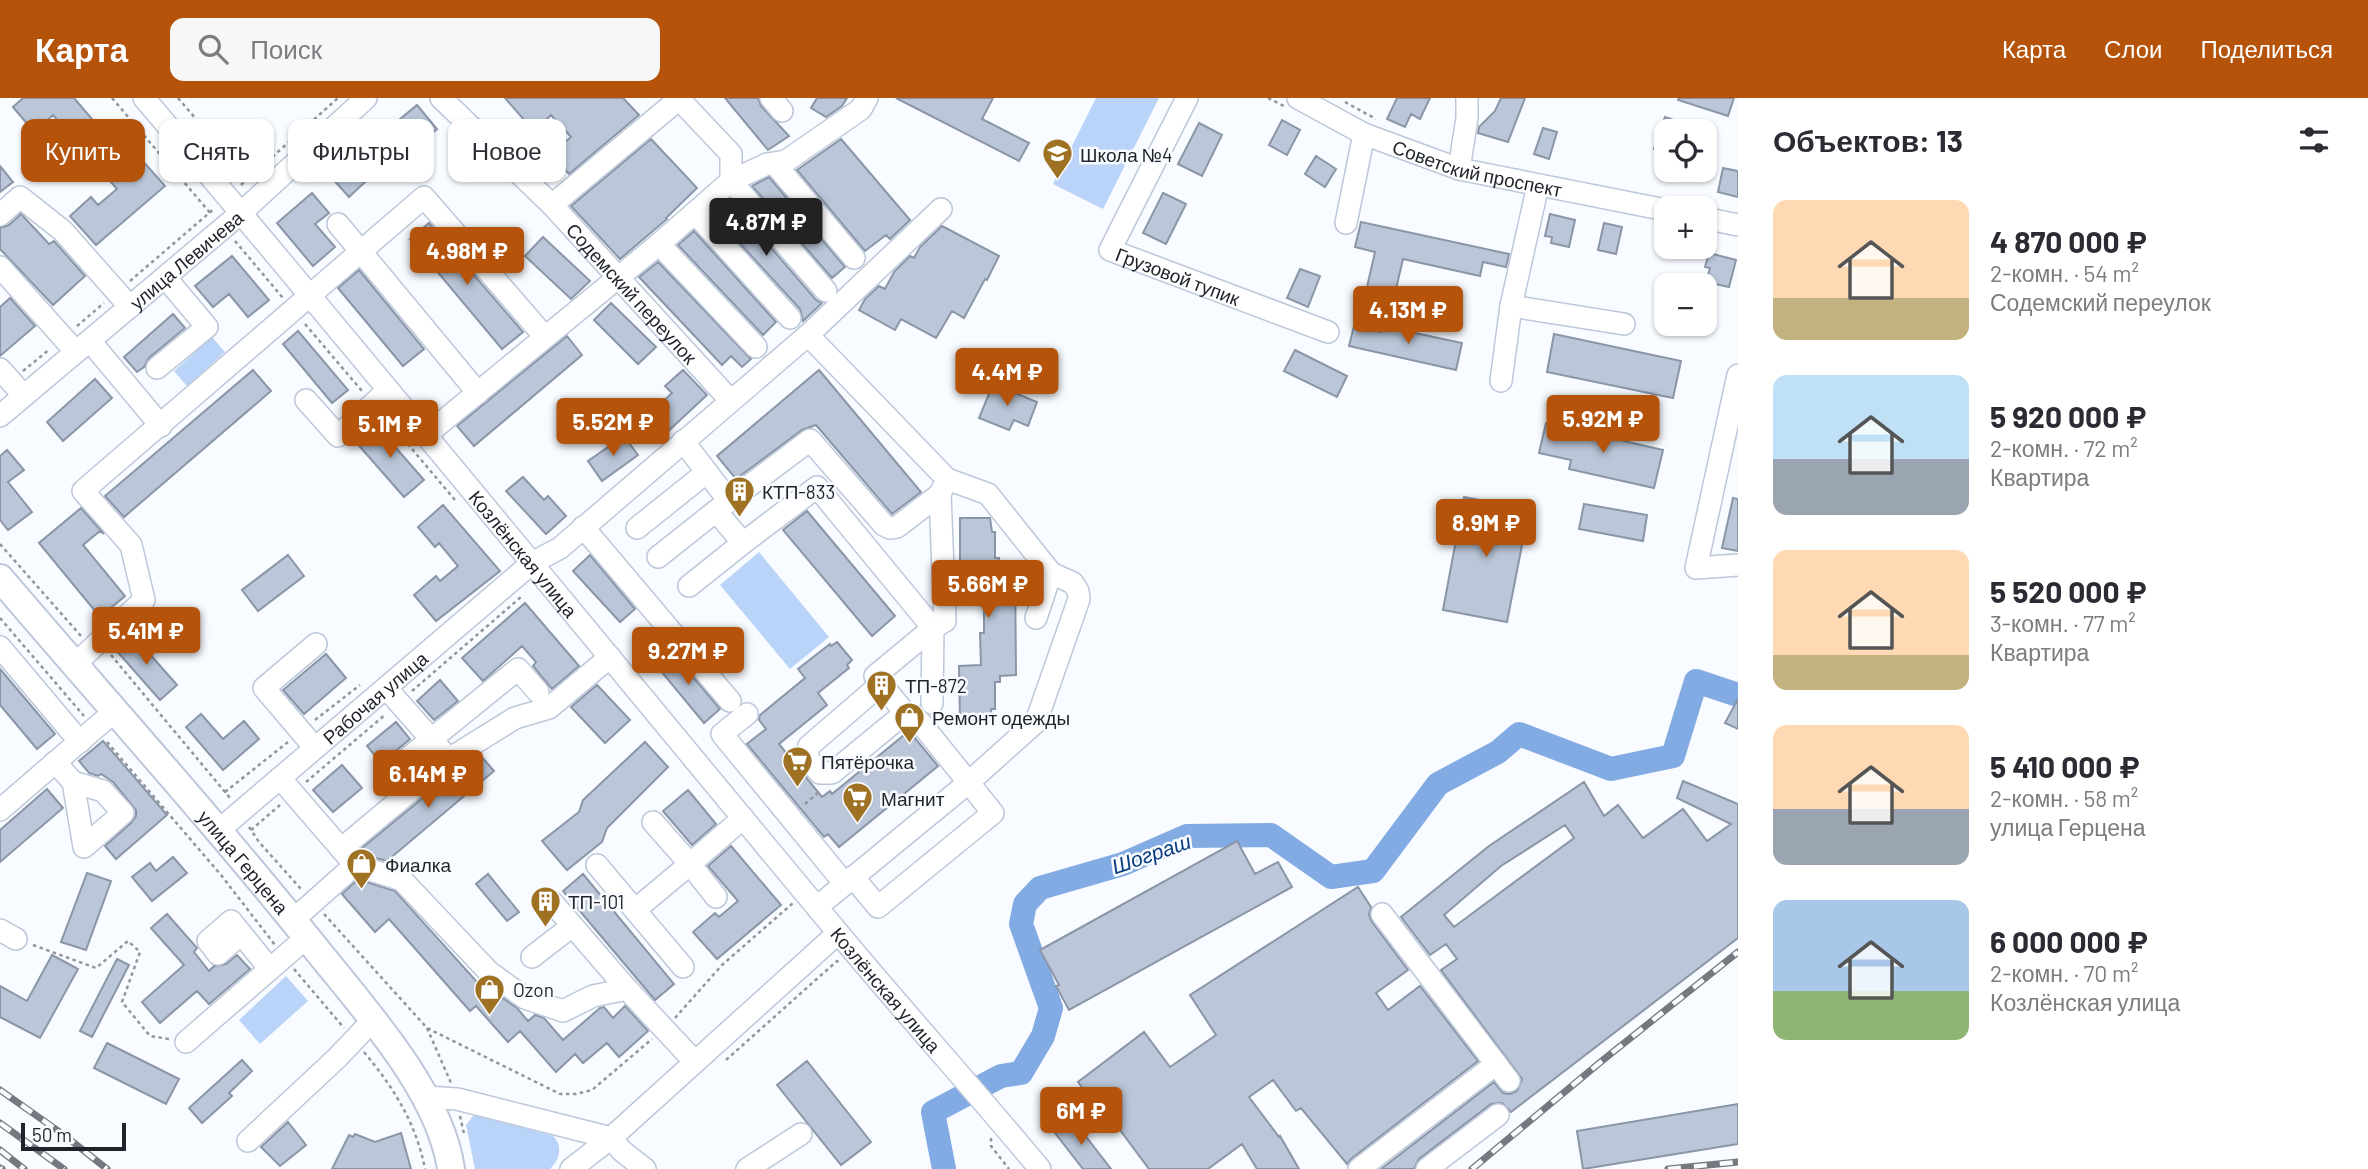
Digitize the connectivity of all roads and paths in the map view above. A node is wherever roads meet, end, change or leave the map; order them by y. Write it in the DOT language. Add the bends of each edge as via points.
graph roads {
  1 [pos="112,98"];
  2 [pos="144,98"];
  3 [pos="338,98"];
  4 [pos="366,98"];
  5 [pos="441,98"];
  6 [pos="867,98"];
  7 [pos="1187,98"];
  8 [pos="1298,98"];
  9 [pos="1337,98"];
  10 [pos="1467,98"];
  11 [pos="684,100"];
  12 [pos="1371,126"];
  13 [pos="775,164"];
  14 [pos="1459,169"];
  15 [pos="731,181"];
  16 [pos="1538,185"];
  17 [pos="1654,202"];
  18 [pos="235,205"];
  19 [pos="552,205"];
  20 [pos="941,209"];
  21 [pos="695,214"];
  22 [pos="0,215"];
  23 [pos="1717,217"];
  24 [pos="217,220"];
  25 [pos="1346,223"];
  26 [pos="338,224"];
  27 [pos="1738,225"];
  28 [pos="659,244"];
  29 [pos="361,251"];
  30 [pos="853,258"];
  31 [pos="0,267"];
  32 [pos="165,277"];
  33 [pos="618,278"];
  34 [pos="825,290"];
  35 [pos="311,297"];
  36 [pos="123,300"];
  37 [pos="1511,306"];
  38 [pos="294,311"];
  39 [pos="790,318"];
  40 [pos="1624,324"];
  41 [pos="1328,332"];
  42 [pos="808,335"];
  43 [pos="545,337"];
  44 [pos="76,344"];
  45 [pos="756,347"];
  46 [pos="156,369"];
  47 [pos="1738,375"];
  48 [pos="1501,381"];
  49 [pos="11,385"];
  50 [pos="478,393"];
  51 [pos="381,397"];
  52 [pos="306,400"];
  53 [pos="730,400"];
  54 [pos="0,416"];
  55 [pos="161,426"];
  56 [pos="426,435"];
  57 [pos="683,441"];
  58 [pos="838,470"];
  59 [pos="707,472"];
  60 [pos="943,486"];
  61 [pos="817,487"];
  62 [pos="460,505"];
  63 [pos="722,506"];
  64 [pos="583,527"];
  65 [pos="637,528"];
  66 [pos="743,543"];
  67 [pos="658,557"];
  68 [pos="532,563"];
  69 [pos="1738,565"];
  70 [pos="1051,573"];
  71 [pos="0,579"];
  72 [pos="689,586"];
  73 [pos="0,618"];
  74 [pos="1035,618"];
  75 [pos="933,628"];
  76 [pos="316,644"];
  77 [pos="0,646"];
  78 [pos="610,657"];
  79 [pos="74,665"];
  80 [pos="881,684"];
  81 [pos="386,688"];
  82 [pos="538,692"];
  83 [pos="730,701"];
  84 [pos="932,703"];
  85 [pos="905,713"];
  86 [pos="747,714"];
  87 [pos="97,727"];
  88 [pos="432,739"];
  89 [pos="315,748"];
  90 [pos="449,759"];
  91 [pos="55,762"];
  92 [pos="386,776"];
  93 [pos="280,778"];
  94 [pos="73,782"];
  95 [pos="968,783"];
  96 [pos="0,810"];
  97 [pos="743,818"];
  98 [pos="653,822"];
  99 [pos="218,831"];
  100 [pos="348,857"];
  101 [pos="690,864"];
  102 [pos="597,865"];
  103 [pos="849,880"];
  104 [pos="716,897"];
  105 [pos="552,902"];
  106 [pos="817,907"];
  107 [pos="635,910"];
  108 [pos="1382,914"];
  109 [pos="572,926"];
  110 [pos="300,929"];
  111 [pos="838,933"];
  112 [pos="8,934"];
  113 [pos="241,934"];
  114 [pos="532,957"];
  115 [pos="276,963"];
  116 [pos="683,967"];
  117 [pos="846,969"];
  118 [pos="627,989"];
  119 [pos="373,1020"];
  120 [pos="354,1041"];
  121 [pos="186,1042"];
  122 [pos="724,1061"];
  123 [pos="695,1062"];
  124 [pos="1496,1064"];
  125 [pos="1509,1081"];
  126 [pos="426,1097"];
  127 [pos="1498,1115"];
  128 [pos="997,1129"];
  129 [pos="801,1134"];
  130 [pos="611,1138"];
  131 [pos="248,1140"];
  132 [pos="425,1169"];
  133 [pos="451,1169"];
  134 [pos="571,1169"];
  135 [pos="645,1169"];
  136 [pos="747,1169"];
  137 [pos="1009,1169"];
  138 [pos="1040,1169"];
  139 [pos="1359,1169"];
  140 [pos="1427,1169"];
  1 -- 24 [label="path"];
  2 -- 18 [label="street, Козлёнская улица"];
  3 -- 18 [label="path"];
  4 -- 18 [label="street, улица Левичева"];
  5 -- 19 [label="street, Содемский переулок"];
  6 -- 13 [label="street" via="861,109"];
  7 -- 41 [label="street, Грузовой тупик" via="1110,250"];
  8 -- 12 [label="street, Советский проспект"];
  9 -- 12 [label="path"];
  10 -- 14 [label="street"];
  11 -- 15 [label="street" via="731,154"];
  11 -- 19 [label="street"];
  12 -- 14 [label="street, Советский проспект"];
  12 -- 25 [label="street"];
  13 -- 15 [label="street"];
  13 -- 30 [label="street"];
  14 -- 16 [label="street, Советский проспект"];
  15 -- 21 [label="street"];
  15 -- 34 [label="street"];
  16 -- 17 [label="street, Советский проспект"];
  16 -- 37 [label="street"];
  18 -- 24 [label="street, улица Левичева"];
  18 -- 24 [label="path"];
  18 -- 35 [label="street, Козлёнская улица"];
  19 -- 33 [label="street, Содемский переулок"];
  20 -- 42 [label="street, Рабочая улица"];
  21 -- 28 [label="street"];
  21 -- 39 [label="street"];
  22 -- 36 [label="street" via="20,197 63,231"];
  23 -- 27 [label="street"];
  24 -- 32 [label="street, улица Левичева"];
  24 -- 36 [label="path"];
  24 -- 38 [label="path"];
  26 -- 29 [label="street"];
  28 -- 33 [label="street"];
  28 -- 45 [label="street"];
  29 -- 35 [label="street"];
  29 -- 43 [label="street" via="424,197"];
  29 -- 50 [label="street"];
  31 -- 44 [label="street"];
  32 -- 36 [label="street, улица Левичева"];
  32 -- 46 [label="street" via="207,327"];
  33 -- 43 [label="street"];
  33 -- 53 [label="street, Содемский переулок"];
  35 -- 38 [label="street"];
  35 -- 51 [label="street, Козлёнская улица"];
  36 -- 44 [label="street, улица Левичева"];
  36 -- 44 [label="path"];
  37 -- 40 [label="street"];
  37 -- 48 [label="street"];
  38 -- 51 [label="path"];
  38 -- 55 [label="street"];
  42 -- 53 [label="street, Рабочая улица"];
  42 -- 60 [label="street"];
  43 -- 50 [label="street"];
  44 -- 49 [label="street, улица Левичева"];
  44 -- 49 [label="path"];
  44 -- 55 [label="street"];
  47 -- 69 [label="street" via="1696,568"];
  49 -- 54 [label="street, улица Левичева"];
  50 -- 56 [label="street"];
  51 -- 52 [label="street" via="338,436"];
  51 -- 56 [label="street, Козлёнская улица"];
  51 -- 62 [label="path"];
  53 -- 57 [label="street, Рабочая улица"];
  55 -- 79 [label="street" via="83,491 131,545 144,600"];
  56 -- 68 [label="street, Козлёнская улица"];
  57 -- 59 [label="street"];
  57 -- 64 [label="street, Рабочая улица"];
  58 -- 60 [label="street" via="890,528 897,527"];
  58 -- 61 [label="street"];
  58 -- 63 [label="street" via="814,442 806,441"];
  59 -- 63 [label="street"];
  59 -- 65 [label="street"];
  60 -- 70 [label="street" via="988,494"];
  60 -- 75 [label="street" via="945,621"];
  61 -- 66 [label="street"];
  61 -- 75 [label="street"];
  63 -- 66 [label="street"];
  63 -- 67 [label="street"];
  64 -- 68 [label="street, Рабочая улица" via="560,548"];
  64 -- 83 [label="street"];
  66 -- 72 [label="street"];
  68 -- 78 [label="street, Козлёнская улица"];
  68 -- 81 [label="street, Рабочая улица"];
  70 -- 74 [label="street"];
  70 -- 95 [label="street" via="1073,583 1079,599 1036,722"];
  71 -- 79 [label="main road, улица Герцена"];
  73 -- 87 [label="path"];
  75 -- 80 [label="street" via="875,676"];
  75 -- 84 [label="street"];
  76 -- 89 [label="street" via="264,688"];
  77 -- 87 [label="street"];
  78 -- 90 [label="street" via="549,708 515,718"];
  78 -- 97 [label="street, Козлёнская улица"];
  79 -- 87 [label="main road, улица Герцена"];
  80 -- 85 [label="street"];
  80 -- 85 [label="street" via="809,746 808,758 820,773 832,773"];
  81 -- 88 [label="street"];
  81 -- 89 [label="street, Рабочая улица"];
  82 -- 88 [label="street" via="518,669"];
  85 -- 95 [label="street" via="915,716"];
  86 -- 103 [label="street" via="722,734"];
  87 -- 91 [label="street"];
  87 -- 99 [label="main road, улица Герцена"];
  87 -- 115 [label="path" via="221,875"];
  88 -- 90 [label="street"];
  88 -- 92 [label="street"];
  89 -- 93 [label="street, Рабочая улица"];
  90 -- 100 [label="street"];
  91 -- 94 [label="street"];
  91 -- 96 [label="street"];
  93 -- 99 [label="street, Рабочая улица"];
  93 -- 100 [label="street"];
  95 -- 103 [label="street"];
  95 -- 103 [label="street" via="993,813 878,907"];
  97 -- 101 [label="street"];
  97 -- 106 [label="street, Козлёнская улица"];
  98 -- 101 [label="street"];
  99 -- 110 [label="main road, улица Герцена"];
  100 -- 110 [label="street"];
  100 -- 118 [label="street" via="402,880 489,972 526,998 563,1011 593,996"];
  101 -- 104 [label="street"];
  101 -- 107 [label="street"];
  102 -- 107 [label="street"];
  103 -- 106 [label="street"];
  105 -- 109 [label="street"];
  106 -- 111 [label="street, Козлёнская улица"];
  107 -- 116 [label="street"];
  108 -- 124 [label="street"];
  109 -- 114 [label="street"];
  109 -- 118 [label="street"];
  110 -- 115 [label="street"];
  110 -- 119 [label="main road, улица Герцена"];
  111 -- 123 [label="street"];
  111 -- 128 [label="street, Козлёнская улица" via="960,1072"];
  112 -- 121 [label="path" via="96,968 128,941 140,952 122,1002 150,1036"];
  113 -- 115 [label="street"];
  115 -- 120 [label="path"];
  115 -- 121 [label="street"];
  117 -- 122 [label="path" via="837,961"];
  118 -- 123 [label="street"];
  119 -- 120 [label="street"];
  119 -- 126 [label="main road, улица Герцена"];
  120 -- 131 [label="street"];
  120 -- 132 [label="path" via="405,1108"];
  123 -- 130 [label="street"];
  124 -- 125 [label="street"];
  124 -- 139 [label="street"];
  126 -- 130 [label="street" via="457,1099"];
  126 -- 133 [label="main road, улица Герцена"];
  127 -- 140 [label="street"];
  128 -- 137 [label="path" via="991,1146"];
  128 -- 138 [label="street, Козлёнская улица"];
  129 -- 136 [label="street"];
  130 -- 134 [label="street"];
  130 -- 135 [label="street"];
}
